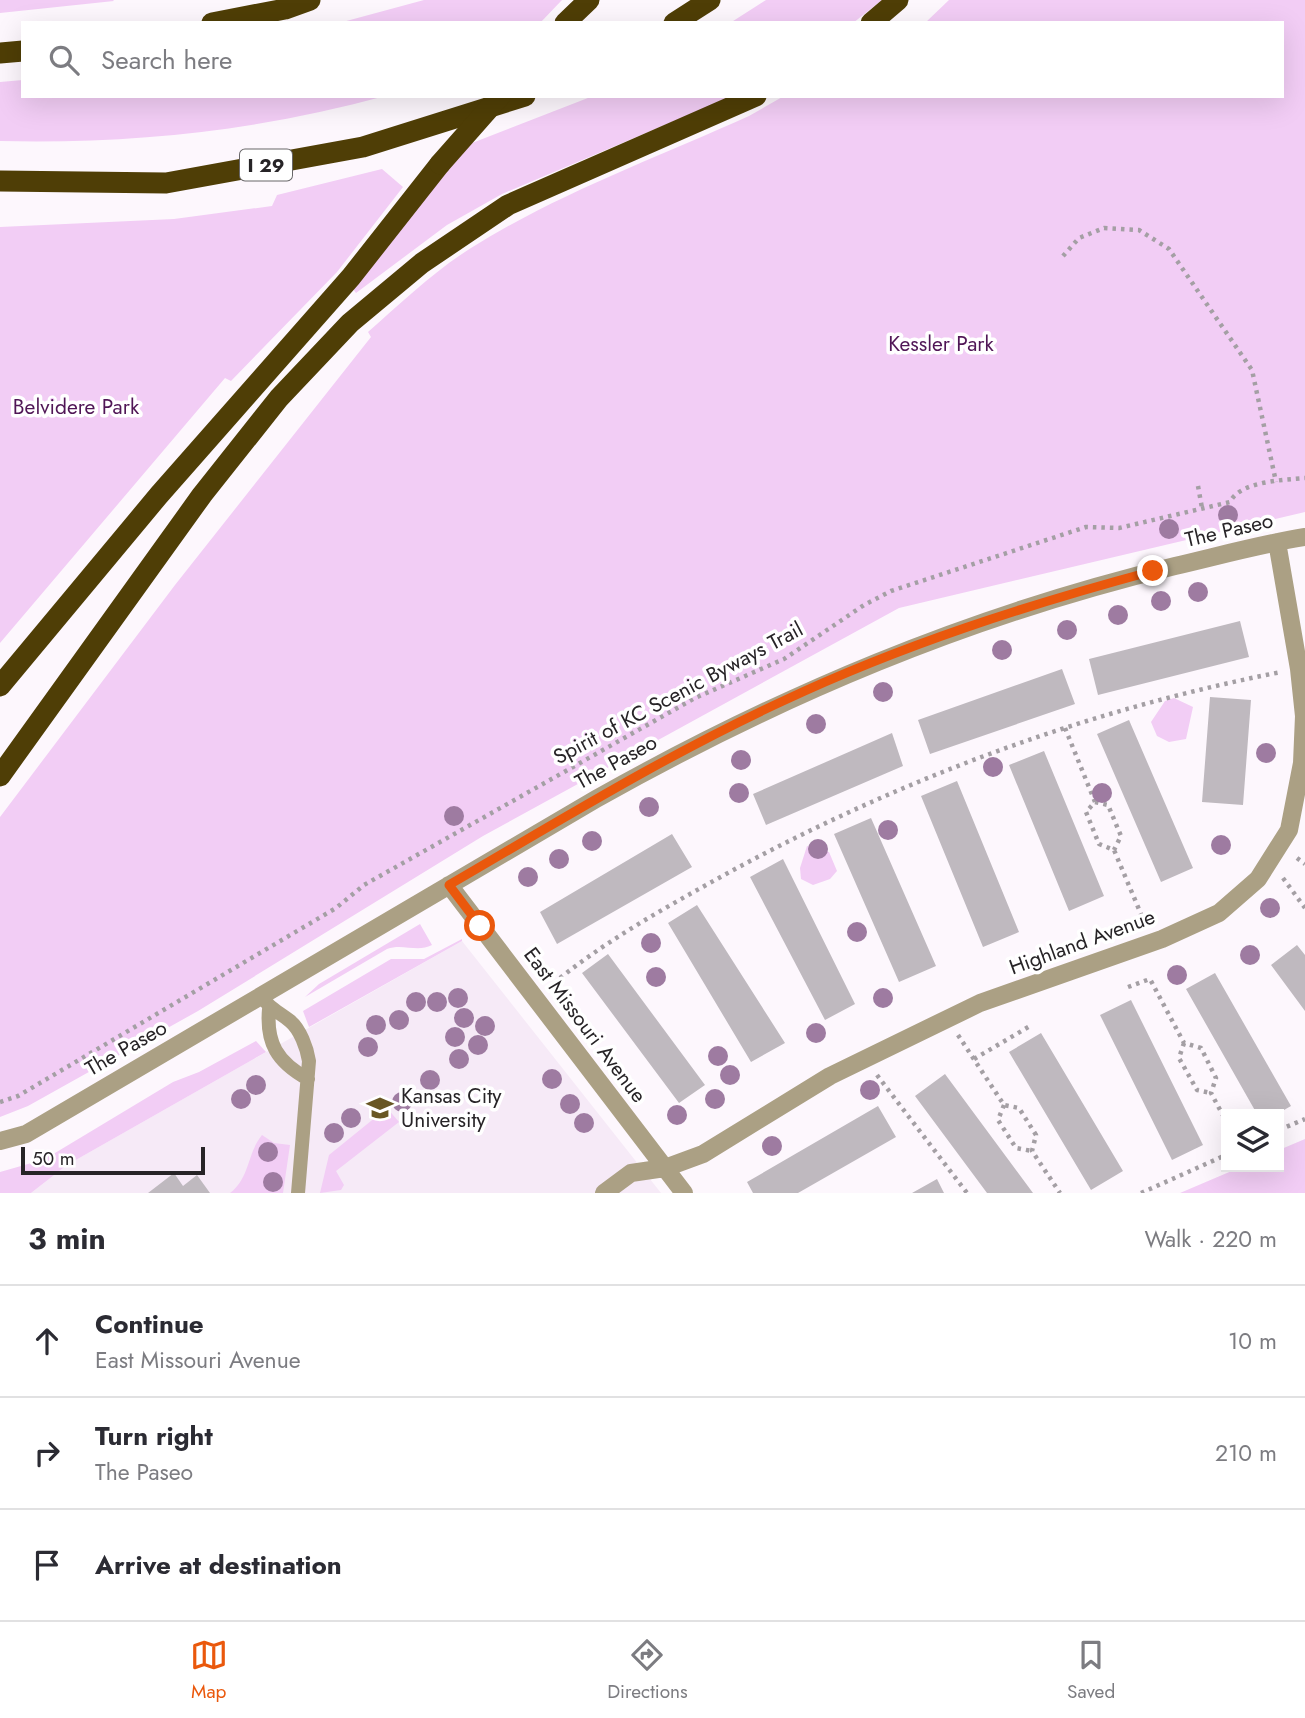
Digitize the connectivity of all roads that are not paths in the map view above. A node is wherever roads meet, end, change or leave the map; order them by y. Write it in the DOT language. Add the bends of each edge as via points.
graph roads {
  1 [pos="310,0"];
  2 [pos="589,0"];
  3 [pos="710,0"];
  4 [pos="898,0"];
  5 [pos="222,21"];
  6 [pos="567,21"];
  7 [pos="677,21"];
  8 [pos="873,21"];
  9 [pos="21,51"];
  10 [pos="0,52"];
  11 [pos="498,98"];
  12 [pos="519,98"];
  13 [pos="751,98"];
  14 [pos="0,181"];
  15 [pos="1305,537"];
  16 [pos="1277,542"];
  17 [pos="0,686"];
  18 [pos="0,776"];
  19 [pos="449,885"];
  20 [pos="265,1002"];
  21 [pos="308,1079"];
  22 [pos="0,1141"];
  23 [pos="665,1168"];
  24 [pos="298,1193"];
  25 [pos="604,1193"];
  26 [pos="684,1193"];
  1 -- 5 [label="highway"];
  2 -- 6 [label="highway"];
  3 -- 7 [label="highway"];
  4 -- 8 [label="highway"];
  9 -- 10 [label="highway"];
  11 -- 17 [label="highway, bridge"];
  12 -- 14 [label="highway, I 29" via="363,147 166,183"];
  13 -- 18 [label="highway" via="508,205 422,263 350,323 279,398 202,495"];
  15 -- 16 [label="street, The Paseo"];
  16 -- 19 [label="street, The Paseo" via="1070,594 784,700 681,751"];
  16 -- 23 [label="street, Highland Avenue" via="1299,669 1302,763 1289,830 1258,879 1219,913 947,1018 830,1076 703,1154"];
  19 -- 20 [label="street, The Paseo"];
  19 -- 23 [label="street, East Missouri Avenue"];
  20 -- 21 [label="lane" via="267,1034 285,1063"];
  20 -- 21 [label="lane" via="292,1022 307,1048"];
  20 -- 22 [label="street, The Paseo" via="26,1134"];
  21 -- 24 [label="lane"];
  23 -- 25 [label="street, Highland Avenue" via="631,1173"];
  23 -- 26 [label="street, East Missouri Avenue"];
}
